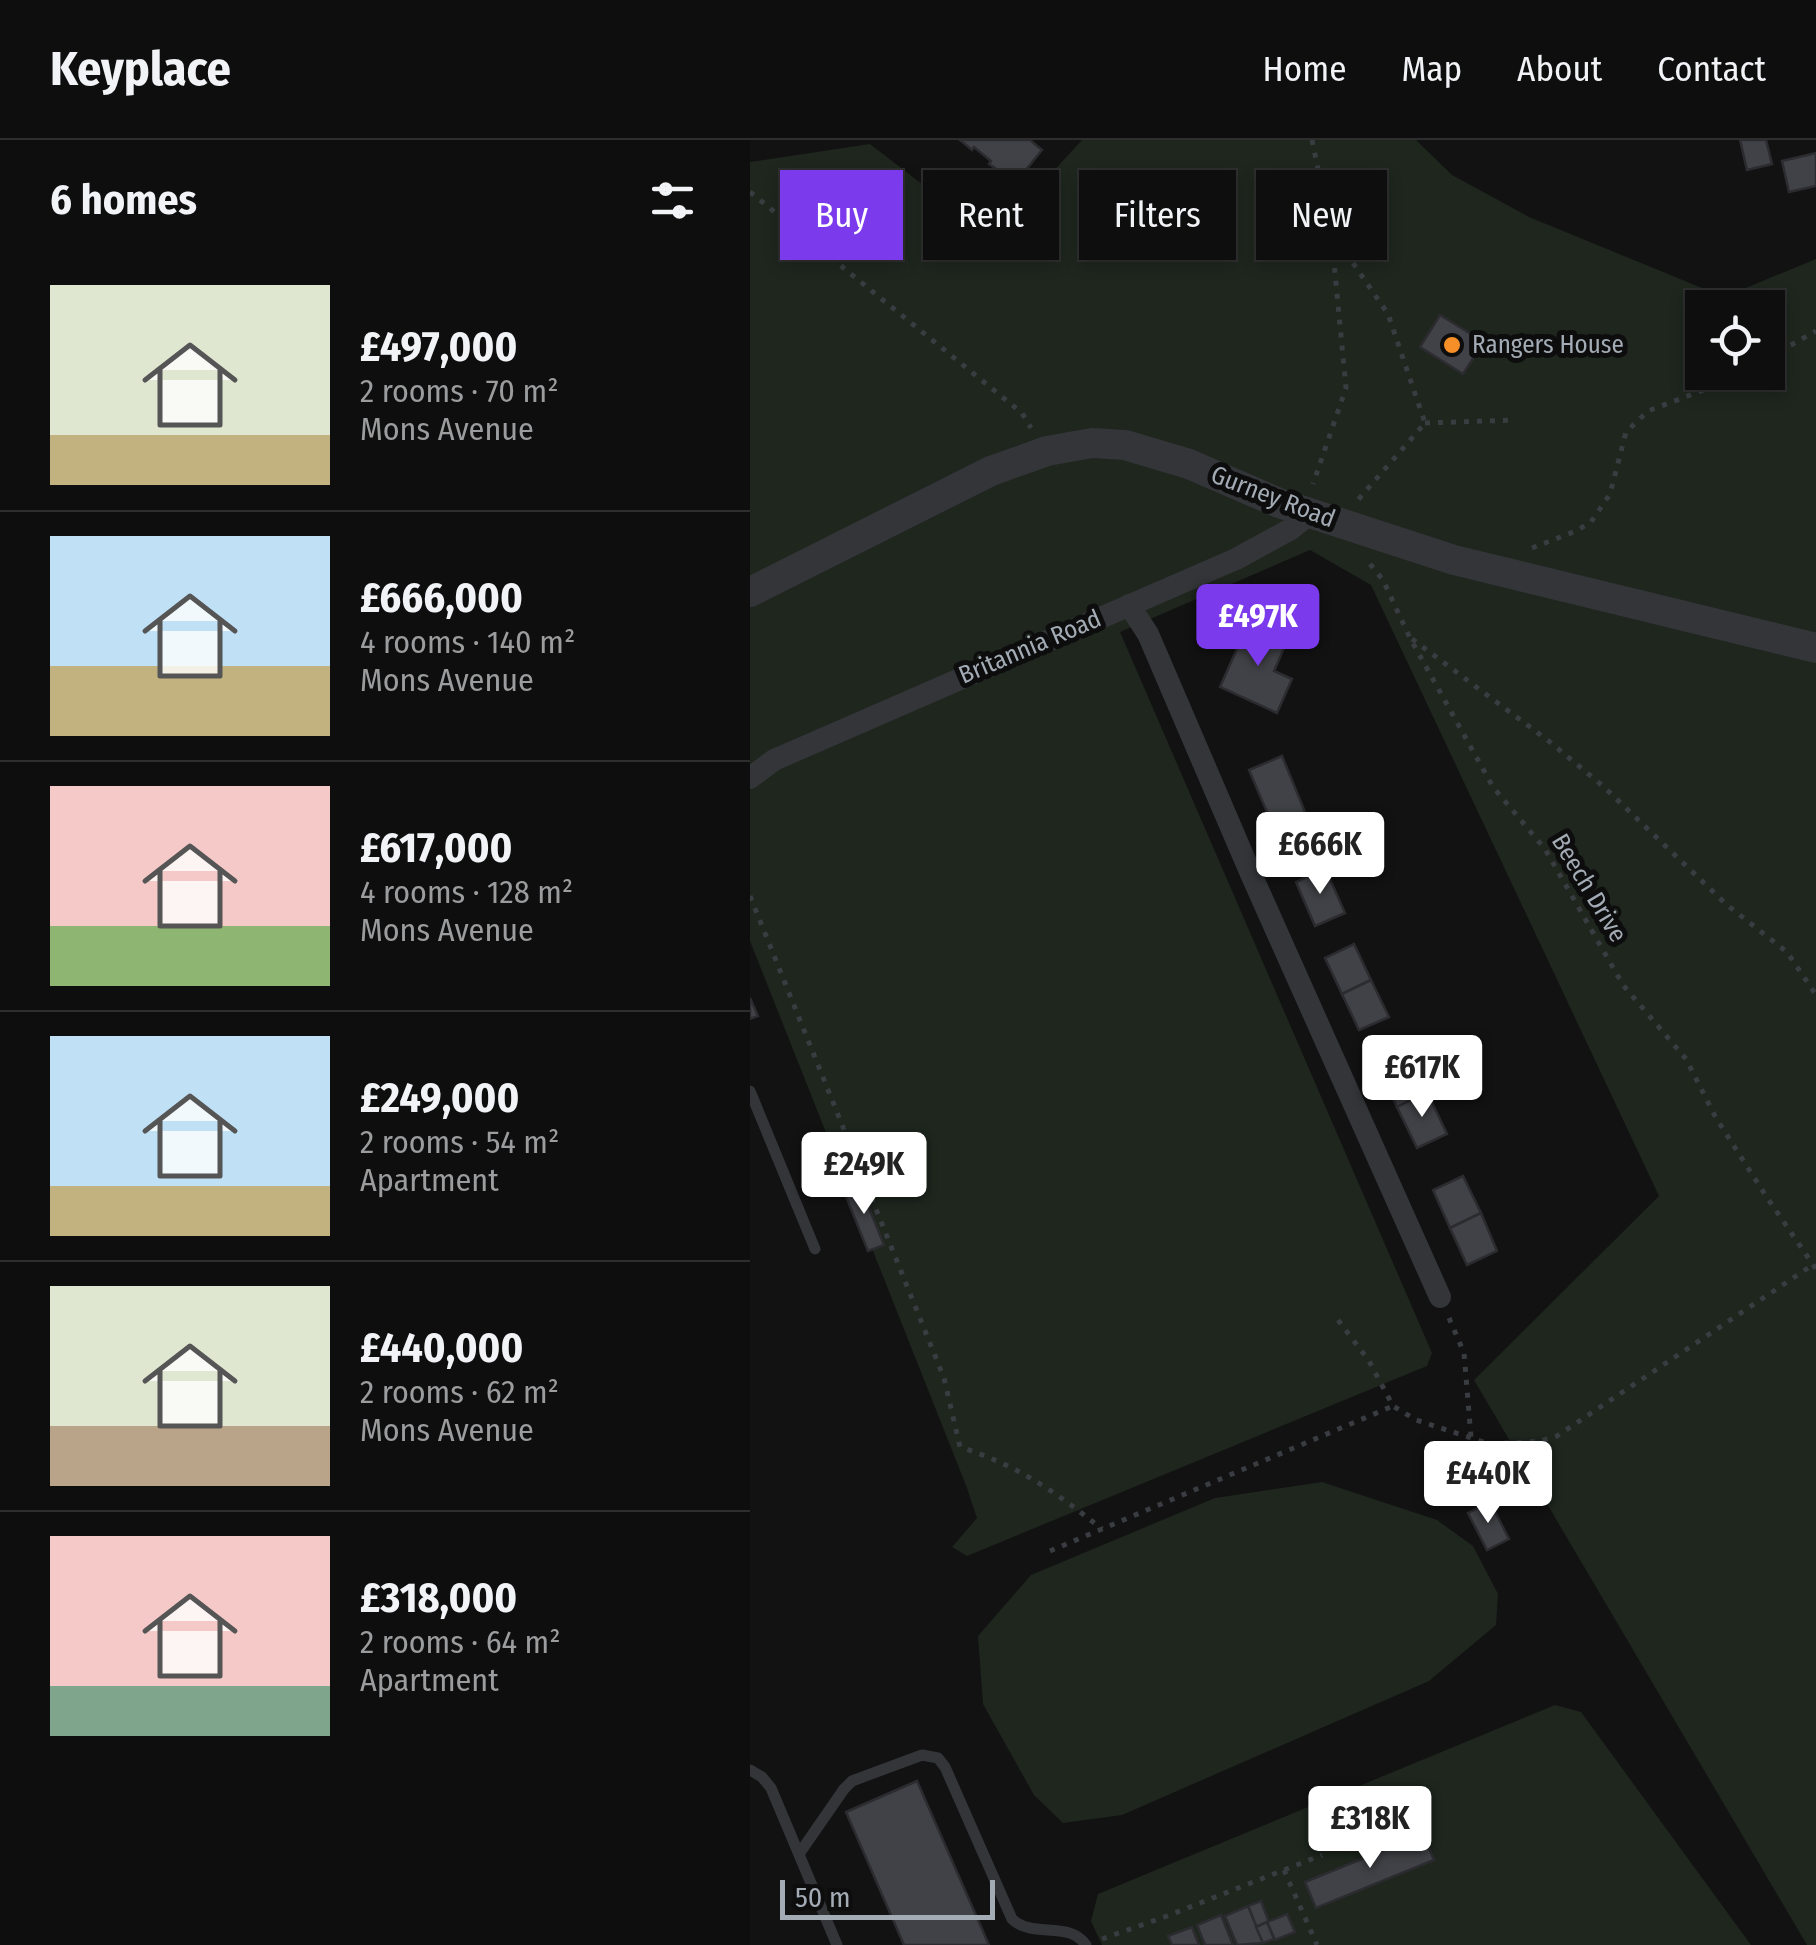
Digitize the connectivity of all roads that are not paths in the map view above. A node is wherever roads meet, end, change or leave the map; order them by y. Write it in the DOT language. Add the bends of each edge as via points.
graph roads {
  1 [pos="1307,504"];
  2 [pos="750,592"];
  3 [pos="1129,605"];
  4 [pos="1816,648"];
  5 [pos="750,778"];
  6 [pos="750,1091"];
  7 [pos="815,1249"];
  8 [pos="1440,1296"];
  9 [pos="750,1770"];
  10 [pos="798,1854"];
  11 [pos="1100,1940"];
  12 [pos="837,1945"];
  13 [pos="1086,1945"];
  1 -- 2 [label="street, Gurney Road" via="1279,503 1125,445 1092,443 991,471"];
  1 -- 3 [label="street, Britannia Road" via="1291,529"];
  1 -- 4 [label="street, Gurney Road" via="1338,522 1482,568"];
  3 -- 5 [label="street, Britannia Road" via="774,760"];
  3 -- 8 [label="street" via="1148,634"];
  6 -- 7 [label="lane"];
  9 -- 10 [label="lane" via="771,1788"];
  10 -- 12 [label="lane"];
  10 -- 13 [label="lane" via="848,1784 932,1755 946,1767 1015,1923 1073,1933"];
  11 -- 13 [label="lane"];
}
